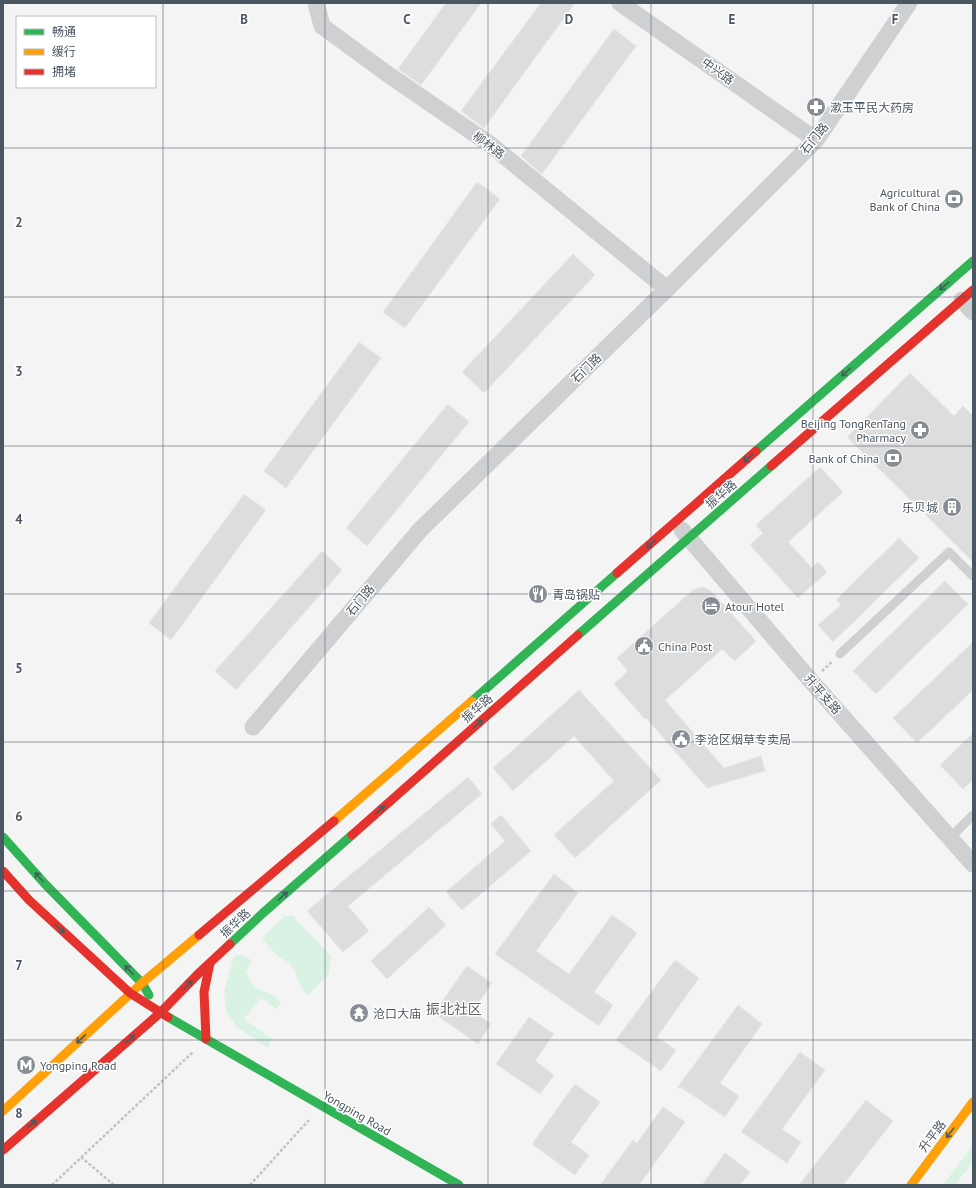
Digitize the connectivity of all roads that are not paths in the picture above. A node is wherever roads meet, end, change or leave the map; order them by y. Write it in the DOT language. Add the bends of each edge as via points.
graph roads {
  1 [pos="316,3"];
  2 [pos="620,3"];
  3 [pos="909,3"];
  4 [pos="816,140"];
  5 [pos="973,261"];
  6 [pos="667,289"];
  7 [pos="969,301"];
  8 [pos="675,522"];
  9 [pos="689,538"];
  10 [pos="973,576"];
  11 [pos="840,654"];
  12 [pos="253,727"];
  13 [pos="973,814"];
  14 [pos="3,837"];
  15 [pos="950,838"];
  16 [pos="973,864"];
  17 [pos="3,871"];
  18 [pos="210,963"];
  19 [pos="142,983"];
  20 [pos="130,993"];
  21 [pos="160,1013"];
  22 [pos="206,1039"];
  23 [pos="973,1102"];
  24 [pos="3,1111"];
  25 [pos="3,1150"];
  26 [pos="459,1185"];
  27 [pos="911,1185"];
  1 -- 6 [label="street, 柳林路" via="322,26 491,145"];
  2 -- 4 [label="street, 中兴路"];
  3 -- 4 [label="street, 石门路"];
  4 -- 6 [label="street, 石门路"];
  5 -- 8 [label="main road, 振华路, one-way"];
  6 -- 12 [label="street, 石门路" via="420,530"];
  7 -- 9 [label="main road, 振华路"];
  8 -- 9 [label="street, 升平支路"];
  8 -- 19 [label="main road, 振华路, one-way" via="306,846"];
  9 -- 15 [label="street, 升平支路"];
  18 -- 9 [label="main road, 振华路, one-way" via="263,913"];
  10 -- 11 [label="lane" via="949,552"];
  13 -- 15 [label="lane"];
  19 -- 14 [label="main road, Yongping Road, one-way"];
  15 -- 16 [label="street, 升平支路"];
  17 -- 20 [label="main road, Yongping Road, one-way" via="29,900"];
  21 -- 18 [label="main road, 振华路, one-way"];
  18 -- 22 [label="main road" via="204,992"];
  19 -- 20 [label="main road, 振华路"];
  19 -- 21 [label="main road, Yongping Road"];
  20 -- 21 [label="main road, Yongping Road"];
  20 -- 24 [label="main road, 振华路, one-way"];
  21 -- 22 [label="main road, Yongping Road"];
  25 -- 21 [label="main road, 振华路, one-way"];
  22 -- 26 [label="main road, Yongping Road"];
  23 -- 27 [label="main road, 升平路, one-way"];
}
